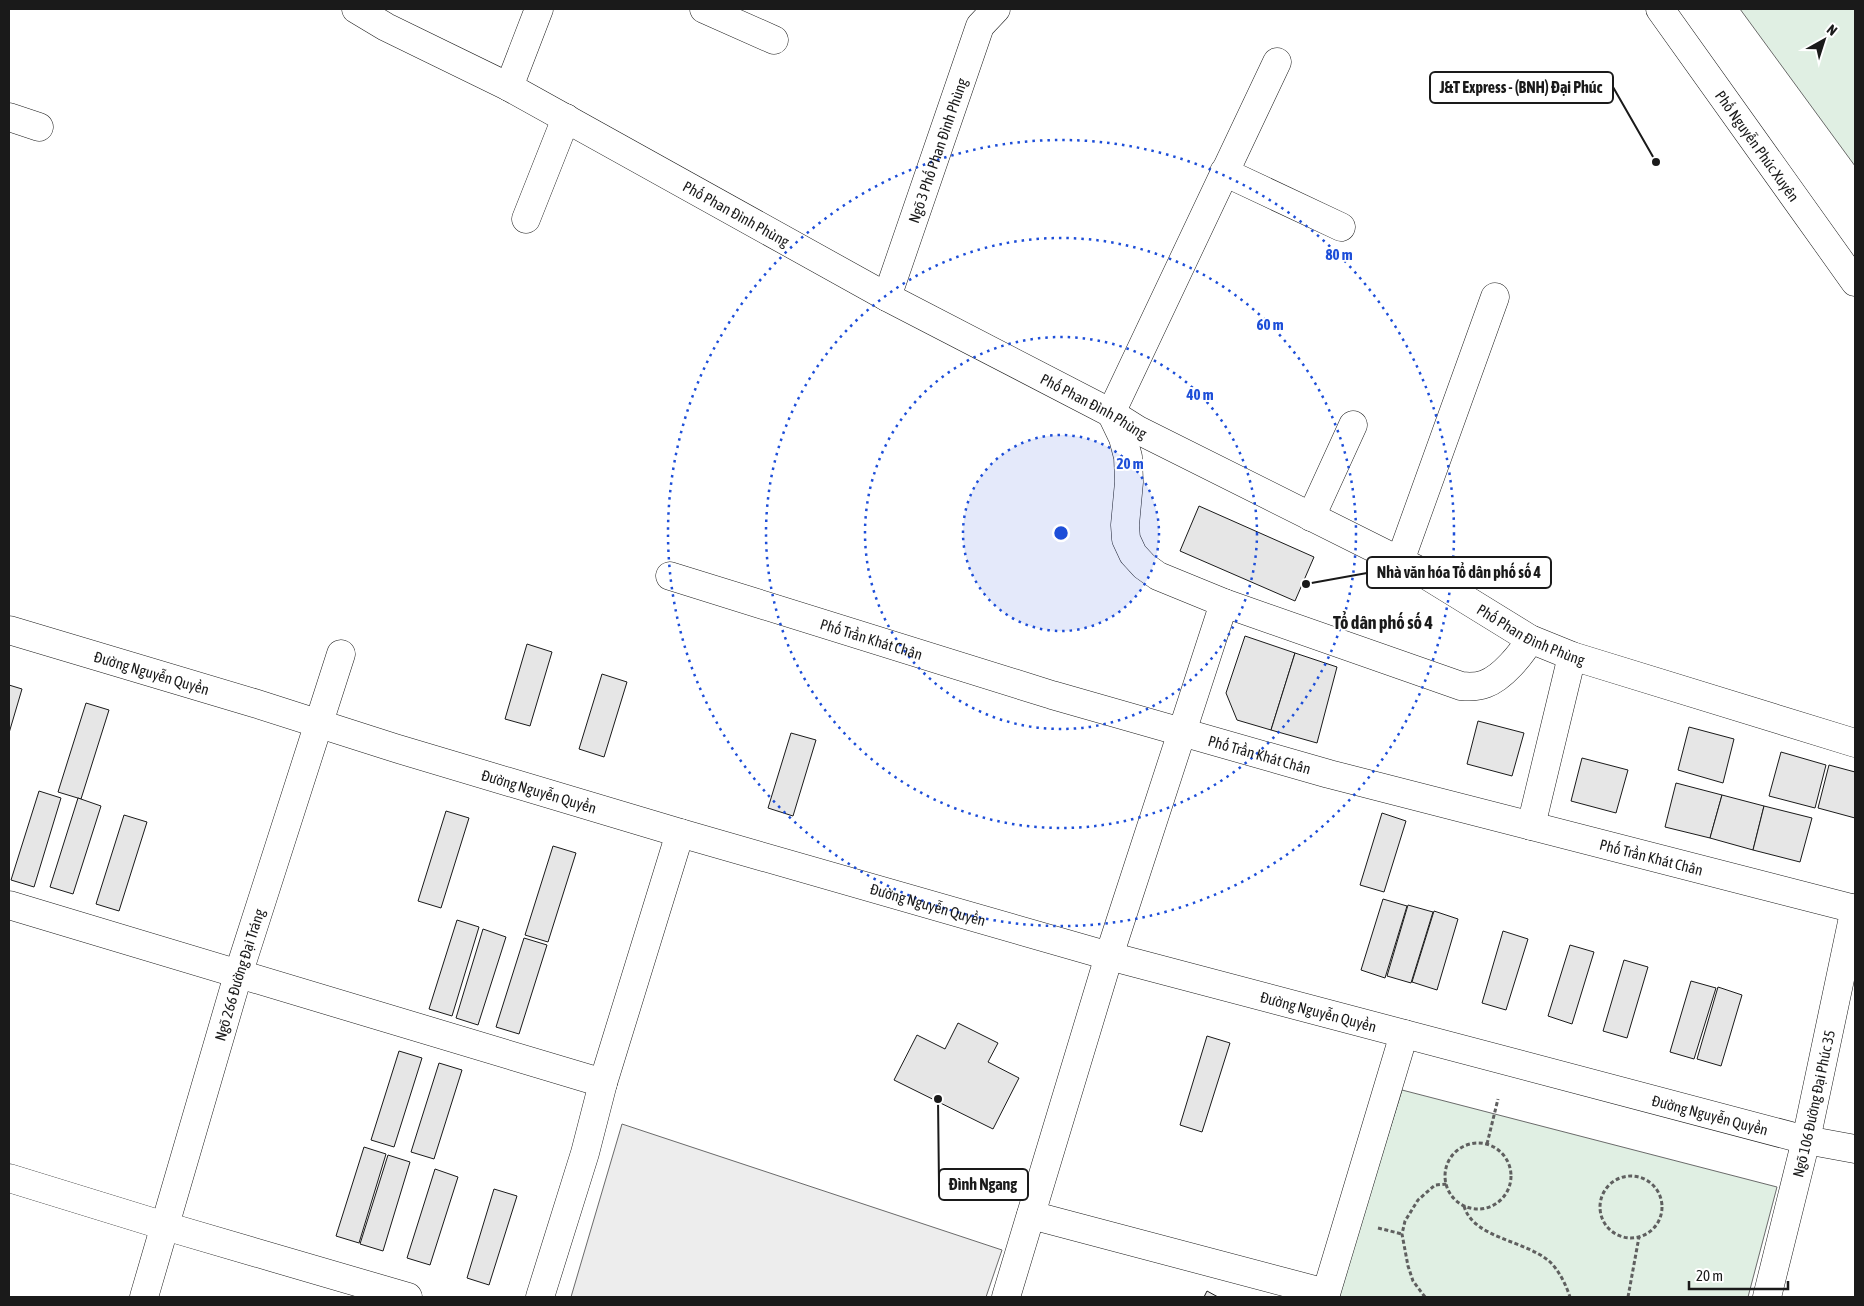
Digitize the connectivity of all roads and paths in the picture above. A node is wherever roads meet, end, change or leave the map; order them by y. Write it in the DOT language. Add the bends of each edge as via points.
graph roads {
  1 [pos="356,9"];
  2 [pos="539,9"];
  3 [pos="704,9"];
  4 [pos="996,9"];
  5 [pos="1660,9"];
  6 [pos="391,18"];
  7 [pos="774,40"];
  8 [pos="1277,62"];
  9 [pos="509,87"];
  10 [pos="9,118"];
  11 [pos="566,118"];
  12 [pos="38,126"];
  13 [pos="1224,172"];
  14 [pos="526,219"];
  15 [pos="1340,227"];
  16 [pos="1855,282"];
  17 [pos="887,297"];
  18 [pos="1496,297"];
  19 [pos="1111,413"];
  20 [pos="1353,425"];
  21 [pos="1310,517"];
  22 [pos="1400,561"];
  23 [pos="670,576"];
  24 [pos="1224,603"];
  25 [pos="9,630"];
  26 [pos="1530,639"];
  27 [pos="341,654"];
  28 [pos="1572,656"];
  29 [pos="319,725"];
  30 [pos="1183,733"];
  31 [pos="1855,743"];
  32 [pos="1531,826"];
  33 [pos="680,833"];
  34 [pos="9,905"];
  35 [pos="1855,908"];
  36 [pos="1109,956"];
  37 [pos="238,974"];
  38 [pos="1404,1034"];
  39 [pos="603,1083"];
  40 [pos="1498,1099"];
  41 [pos="1806,1140"];
  42 [pos="1487,1144"];
  43 [pos="1855,1149"];
  44 [pos="9,1178"];
  45 [pos="1447,1184"];
  46 [pos="1464,1205"];
  47 [pos="1031,1215"];
  48 [pos="1369,1225"];
  49 [pos="165,1226"];
  50 [pos="1402,1234"];
  51 [pos="1639,1237"];
  52 [pos="1326,1295"];
  53 [pos="144,1297"];
  54 [pos="408,1297"];
  55 [pos="540,1297"];
  56 [pos="1006,1297"];
  57 [pos="1424,1297"];
  58 [pos="1570,1297"];
  59 [pos="1628,1297"];
  60 [pos="1767,1297"];
  1 -- 6 [label="street, Phố Phan Đình Phùng"];
  2 -- 9 [label="street"];
  3 -- 7 [label="street"];
  4 -- 17 [label="street, Ngõ 3 Phố Phan Đình Phùng" via="980,26"];
  5 -- 16 [label="street, Phố Nguyễn Phúc Xuyên"];
  6 -- 9 [label="street, Phố Phan Đình Phùng"];
  8 -- 13 [label="street"];
  9 -- 11 [label="street, Phố Phan Đình Phùng"];
  10 -- 12 [label="street"];
  11 -- 14 [label="street"];
  11 -- 17 [label="street, Phố Phan Đình Phùng"];
  13 -- 15 [label="street"];
  13 -- 19 [label="street"];
  17 -- 19 [label="street, Phố Phan Đình Phùng"];
  18 -- 22 [label="street"];
  19 -- 21 [label="street, Phố Phan Đình Phùng" via="1138,430"];
  19 -- 24 [label="street" via="1128,457 1126,539 1134,554 1158,576"];
  20 -- 21 [label="street"];
  21 -- 22 [label="street, Phố Phan Đình Phùng"];
  22 -- 26 [label="street, Phố Phan Đình Phùng"];
  23 -- 30 [label="street, Phố Trần Khát Chân"];
  24 -- 26 [label="street" via="1461,686 1486,684 1497,677 1524,650"];
  24 -- 30 [label="street"];
  25 -- 29 [label="street, Đường Nguyễn Quyền"];
  26 -- 28 [label="street, Phố Phan Đình Phùng"];
  27 -- 29 [label="street, Ngõ 266 Đường Đại Tráng"];
  28 -- 31 [label="street, Phố Phan Đình Phùng"];
  28 -- 32 [label="street"];
  29 -- 33 [label="street, Đường Nguyễn Quyền"];
  29 -- 37 [label="street, Ngõ 266 Đường Đại Tráng"];
  30 -- 32 [label="street, Phố Trần Khát Chân"];
  30 -- 36 [label="street"];
  32 -- 35 [label="street, Phố Trần Khát Chân"];
  33 -- 36 [label="street, Đường Nguyễn Quyền"];
  33 -- 39 [label="street"];
  34 -- 37 [label="street"];
  35 -- 41 [label="street, Ngõ 106 Đường Đại Phúc 35"];
  36 -- 38 [label="street, Đường Nguyễn Quyền"];
  36 -- 47 [label="street"];
  37 -- 39 [label="street"];
  37 -- 49 [label="street, Ngõ 266 Đường Đại Tráng"];
  38 -- 41 [label="street, Đường Nguyễn Quyền"];
  38 -- 52 [label="street"];
  39 -- 55 [label="street" via="585,1153"];
  40 -- 42 [label="path"];
  41 -- 43 [label="street, Đường Nguyễn Quyền"];
  41 -- 60 [label="street, Ngõ 106 Đường Đại Phúc 35"];
  42 -- 45 [label="path" via="1473,1143 1458,1149 1448,1163"];
  42 -- 46 [label="path" via="1501,1151 1507,1159 1511,1174 1508,1189 1503,1198 1485,1208"];
  44 -- 49 [label="street"];
  45 -- 46 [label="path" via="1451,1194"];
  45 -- 50 [label="path" via="1435,1185 1418,1200 1405,1221"];
  46 -- 58 [label="path" via="1469,1217 1487,1232 1533,1250 1549,1261 1556,1268"];
  47 -- 52 [label="street"];
  47 -- 56 [label="street"];
  48 -- 50 [label="path"];
  49 -- 53 [label="street, Ngõ 266 Đường Đại Tráng"];
  49 -- 54 [label="street"];
  50 -- 57 [label="path" via="1413,1281"];
  51 -- 51 [label="path" via="1657,1225 1662,1202 1649,1182 1625,1176 1609,1184 1600,1200 1600,1209 1606,1226 1612,1232 1628,1238"];
  51 -- 59 [label="path"];
}
